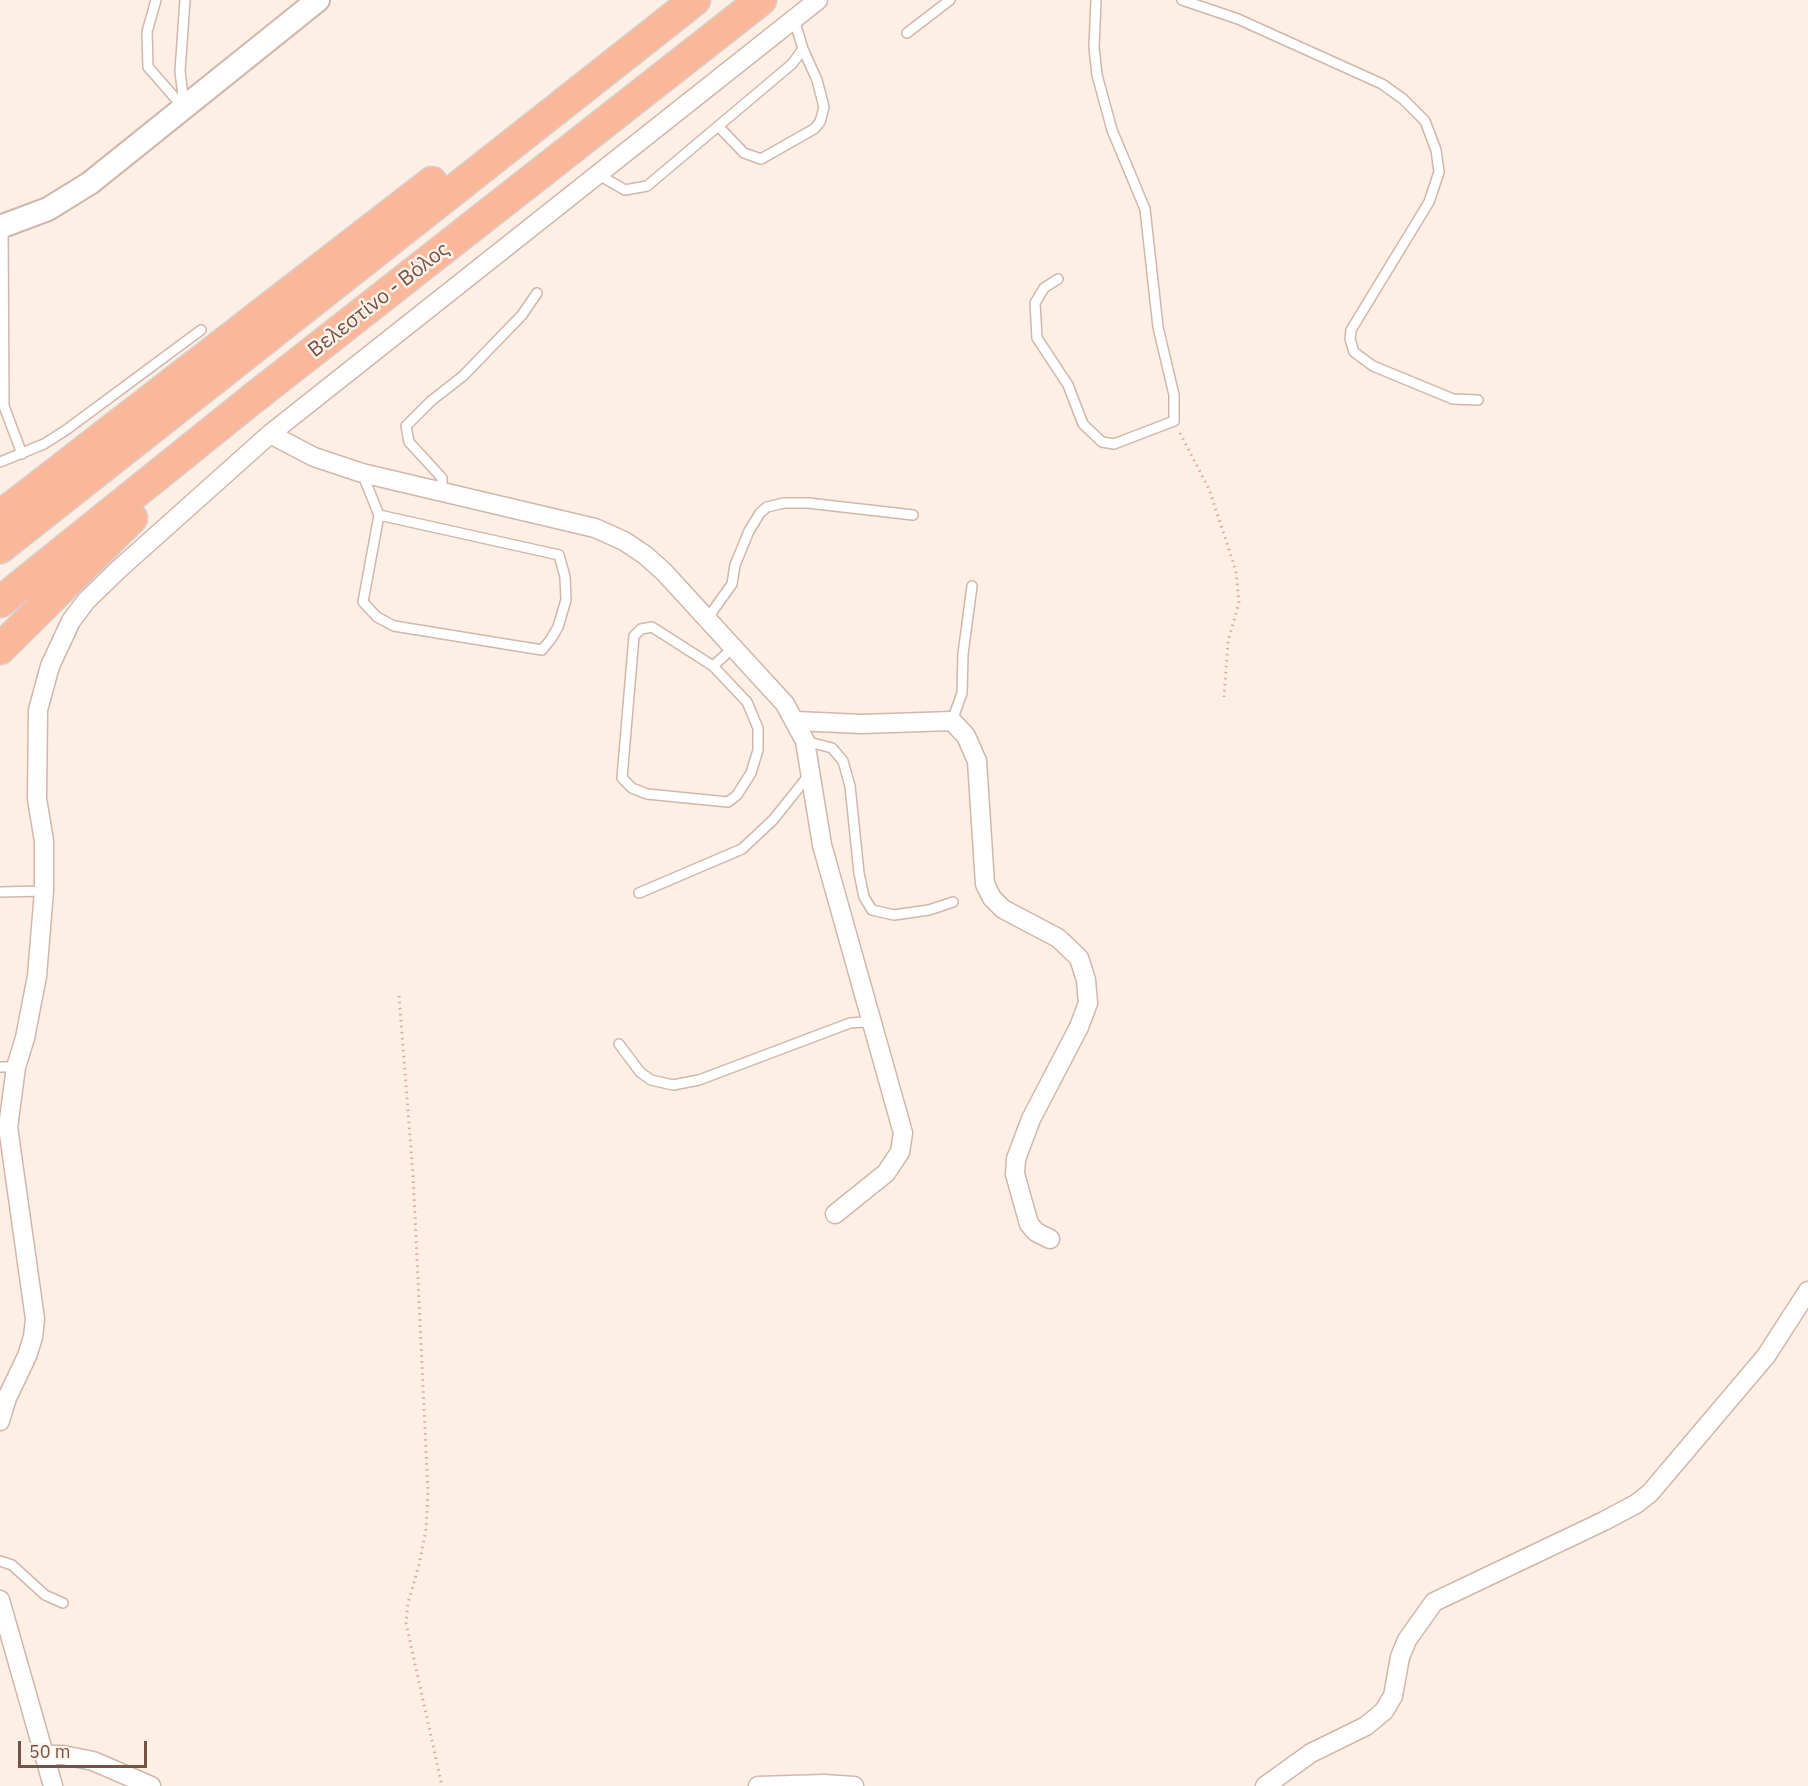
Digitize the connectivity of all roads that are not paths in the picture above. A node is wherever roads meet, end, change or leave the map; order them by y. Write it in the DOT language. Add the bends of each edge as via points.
graph roads {
  1 [pos="156,0"];
  2 [pos="185,0"];
  3 [pos="318,0"];
  4 [pos="682,0"];
  5 [pos="695,0"];
  6 [pos="761,0"];
  7 [pos="818,0"];
  8 [pos="950,0"];
  9 [pos="1096,0"];
  10 [pos="1182,0"];
  11 [pos="794,20"];
  12 [pos="907,33"];
  13 [pos="802,49"];
  14 [pos="184,108"];
  15 [pos="719,126"];
  16 [pos="599,175"];
  17 [pos="1,227"];
  18 [pos="1058,279"];
  19 [pos="537,293"];
  20 [pos="201,330"];
  21 [pos="251,400"];
  22 [pos="1478,400"];
  23 [pos="270,434"];
  24 [pos="22,454"];
  25 [pos="0,462"];
  26 [pos="362,473"];
  27 [pos="442,493"];
  28 [pos="379,515"];
  29 [pos="913,515"];
  30 [pos="0,516"];
  31 [pos="0,548"];
  32 [pos="972,586"];
  33 [pos="0,602"];
  34 [pos="707,619"];
  35 [pos="734,647"];
  36 [pos="0,648"];
  37 [pos="713,666"];
  38 [pos="796,721"];
  39 [pos="952,722"];
  40 [pos="805,741"];
  41 [pos="809,775"];
  42 [pos="44,891"];
  43 [pos="0,892"];
  44 [pos="639,893"];
  45 [pos="953,902"];
  46 [pos="872,1025"];
  47 [pos="619,1044"];
  48 [pos="8,1067"];
  49 [pos="835,1214"];
  50 [pos="1050,1239"];
  51 [pos="1808,1291"];
  52 [pos="0,1421"];
  53 [pos="0,1561"];
  54 [pos="0,1600"];
  55 [pos="63,1603"];
  56 [pos="45,1755"];
  57 [pos="53,1786"];
  58 [pos="151,1786"];
  59 [pos="758,1786"];
  60 [pos="854,1786"];
  61 [pos="1265,1786"];
  1 -- 14 [label="lane" via="147,32 148,67"];
  2 -- 14 [label="lane" via="180,71"];
  3 -- 14 [label="street"];
  4 -- 30 [label="highway" via="582,67"];
  5 -- 31 [label="highway, Βελεστίνο - Βόλος"];
  6 -- 21 [label="highway, Βελεστίνο - Βόλος"];
  7 -- 11 [label="street"];
  8 -- 12 [label="lane"];
  9 -- 18 [label="lane" via="1097,75 1112,130 1145,209 1158,327 1174,395 1174,421 1114,444 1102,442 1083,424 1068,385 1037,338 1035,303 1044,288"];
  10 -- 22 [label="lane" via="1238,19 1382,84 1425,121 1439,172 1429,202 1351,330 1350,339 1354,352 1373,366 1453,399"];
  11 -- 13 [label="lane"];
  11 -- 16 [label="street"];
  13 -- 15 [label="lane" via="771,84"];
  13 -- 15 [label="lane" via="817,80 824,107 814,129 761,159 744,153"];
  14 -- 17 [label="street" via="90,183 48,209"];
  15 -- 16 [label="lane" via="647,186 625,190"];
  16 -- 23 [label="street"];
  17 -- 24 [label="lane" via="4,406"];
  19 -- 27 [label="lane" via="522,315 475,364 406,426 409,442 442,478"];
  20 -- 24 [label="lane" via="66,430"];
  21 -- 33 [label="highway, Βελεστίνο - Βόλος"];
  21 -- 36 [label="highway"];
  23 -- 26 [label="street" via="314,457"];
  23 -- 42 [label="street" via="86,601 59,643 42,688 36,734"];
  24 -- 25 [label="lane"];
  26 -- 27 [label="street"];
  26 -- 28 [label="lane"];
  27 -- 34 [label="street" via="595,528 624,540 664,572"];
  28 -- 28 [label="lane" via="363,602 377,617 394,626 542,650 551,639 566,600 559,555"];
  29 -- 34 [label="lane" via="808,503 767,507 749,531 732,584"];
  32 -- 39 [label="lane" via="962,693"];
  34 -- 35 [label="street"];
  35 -- 37 [label="lane"];
  35 -- 38 [label="street"];
  37 -- 37 [label="lane" via="652,627 637,632 622,778 632,788 647,794 729,802 736,795 758,750 758,728 747,702"];
  38 -- 39 [label="street"];
  38 -- 40 [label="street"];
  39 -- 50 [label="street" via="969,742 977,761 985,884 992,898 1003,909 1068,946 1078,957 1086,980 1088,1003 1030,1119 1016,1159 1015,1174 1029,1224"];
  40 -- 41 [label="street"];
  40 -- 45 [label="lane" via="832,748 843,761 850,786 859,873 864,897 872,910 894,915"];
  41 -- 44 [label="lane" via="773,820 742,849"];
  41 -- 46 [label="street" via="822,845"];
  42 -- 43 [label="lane"];
  42 -- 48 [label="street" via="37,976 25,1038"];
  46 -- 47 [label="lane" via="850,1023 699,1080 673,1085 651,1080"];
  46 -- 49 [label="street" via="901,1122 902,1142 886,1173"];
  48 -- 52 [label="street" via="10,1154 35,1319 27,1356"];
  51 -- 61 [label="street" via="1766,1356 1650,1493 1604,1521 1434,1602 1407,1640 1393,1696 1384,1711 1366,1726 1311,1754"];
  53 -- 55 [label="lane" via="12,1565 45,1595"];
  54 -- 56 [label="street"];
  56 -- 57 [label="street"];
  56 -- 58 [label="street" via="93,1761"];
  59 -- 60 [label="street"];
}
